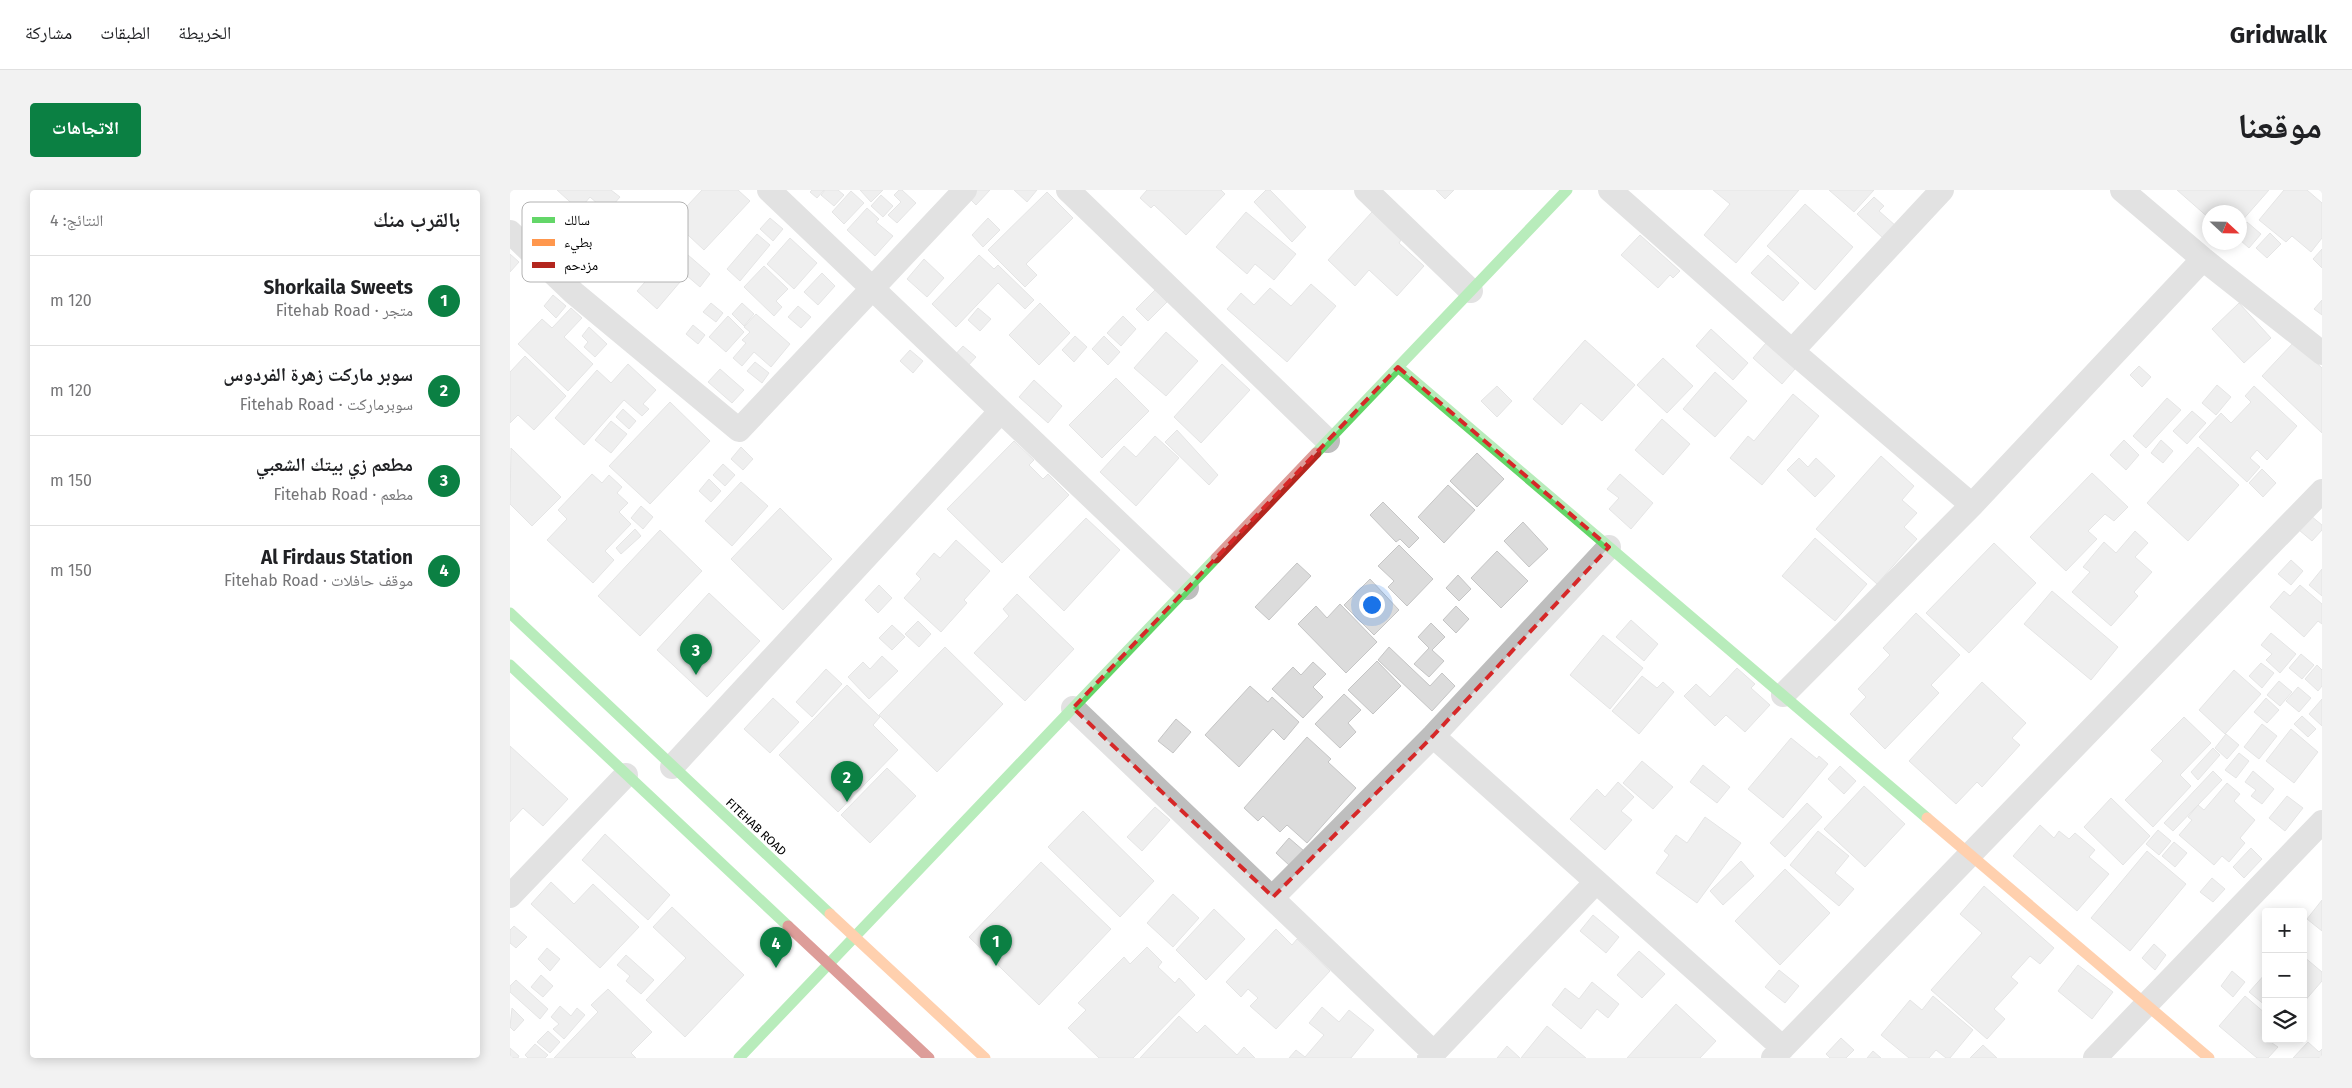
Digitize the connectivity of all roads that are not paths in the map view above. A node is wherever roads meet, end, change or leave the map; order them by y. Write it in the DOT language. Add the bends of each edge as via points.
graph roads {
  1 [pos="770,190"];
  2 [pos="964,190"];
  3 [pos="1068,190"];
  4 [pos="1366,190"];
  5 [pos="1567,190"];
  6 [pos="1610,190"];
  7 [pos="1942,190"];
  8 [pos="2122,190"];
  9 [pos="510,232"];
  10 [pos="522,243"];
  11 [pos="2203,259"];
  12 [pos="562,282"];
  13 [pos="872,288"];
  14 [pos="1470,291"];
  15 [pos="1792,351"];
  16 [pos="2322,353"];
  17 [pos="1398,367"];
  18 [pos="1001,411"];
  19 [pos="1328,441"];
  20 [pos="2322,491"];
  21 [pos="1972,505"];
  22 [pos="1609,548"];
  23 [pos="1187,588"];
  24 [pos="510,613"];
  25 [pos="510,665"];
  26 [pos="1783,695"];
  27 [pos="1073,708"];
  28 [pos="1433,736"];
  29 [pos="672,767"];
  30 [pos="626,775"];
  31 [pos="2322,822"];
  32 [pos="1970,854"];
  33 [pos="1596,882"];
  34 [pos="510,896"];
  35 [pos="1273,897"];
  36 [pos="855,938"];
  37 [pos="828,965"];
  38 [pos="2147,1004"];
  39 [pos="1778,1053"];
  40 [pos="1432,1055"];
  41 [pos="738,1058"];
  42 [pos="929,1058"];
  43 [pos="984,1058"];
  44 [pos="2095,1058"];
  45 [pos="2209,1058"];
  1 -- 13 [label="street"];
  2 -- 13 [label="street"];
  3 -- 19 [label="street"];
  4 -- 14 [label="street"];
  5 -- 14 [label="street"];
  6 -- 15 [label="street"];
  7 -- 15 [label="street"];
  8 -- 11 [label="street"];
  9 -- 10 [label="street"];
  11 -- 16 [label="street"];
  11 -- 21 [label="street"];
  12 -- 13 [label="street" via="739,430"];
  13 -- 18 [label="street"];
  14 -- 17 [label="street"];
  15 -- 21 [label="street"];
  17 -- 19 [label="street"];
  17 -- 22 [label="street"];
  18 -- 23 [label="street"];
  18 -- 29 [label="street"];
  19 -- 23 [label="street"];
  20 -- 32 [label="street"];
  21 -- 26 [label="street"];
  22 -- 26 [label="street"];
  22 -- 28 [label="street"];
  23 -- 27 [label="street"];
  24 -- 29 [label="street, FITEHAB ROAD"];
  25 -- 30 [label="street"];
  26 -- 32 [label="street"];
  27 -- 35 [label="street"];
  27 -- 36 [label="street"];
  28 -- 33 [label="street"];
  28 -- 35 [label="street"];
  29 -- 36 [label="street, FITEHAB ROAD"];
  30 -- 34 [label="street"];
  30 -- 37 [label="street"];
  31 -- 38 [label="street"];
  32 -- 38 [label="street"];
  32 -- 39 [label="street"];
  33 -- 39 [label="street"];
  33 -- 40 [label="street"];
  35 -- 40 [label="street"];
  36 -- 37 [label="street"];
  36 -- 43 [label="street, FITEHAB ROAD"];
  37 -- 41 [label="street"];
  37 -- 42 [label="street"];
  38 -- 44 [label="street"];
  38 -- 45 [label="street"];
}
